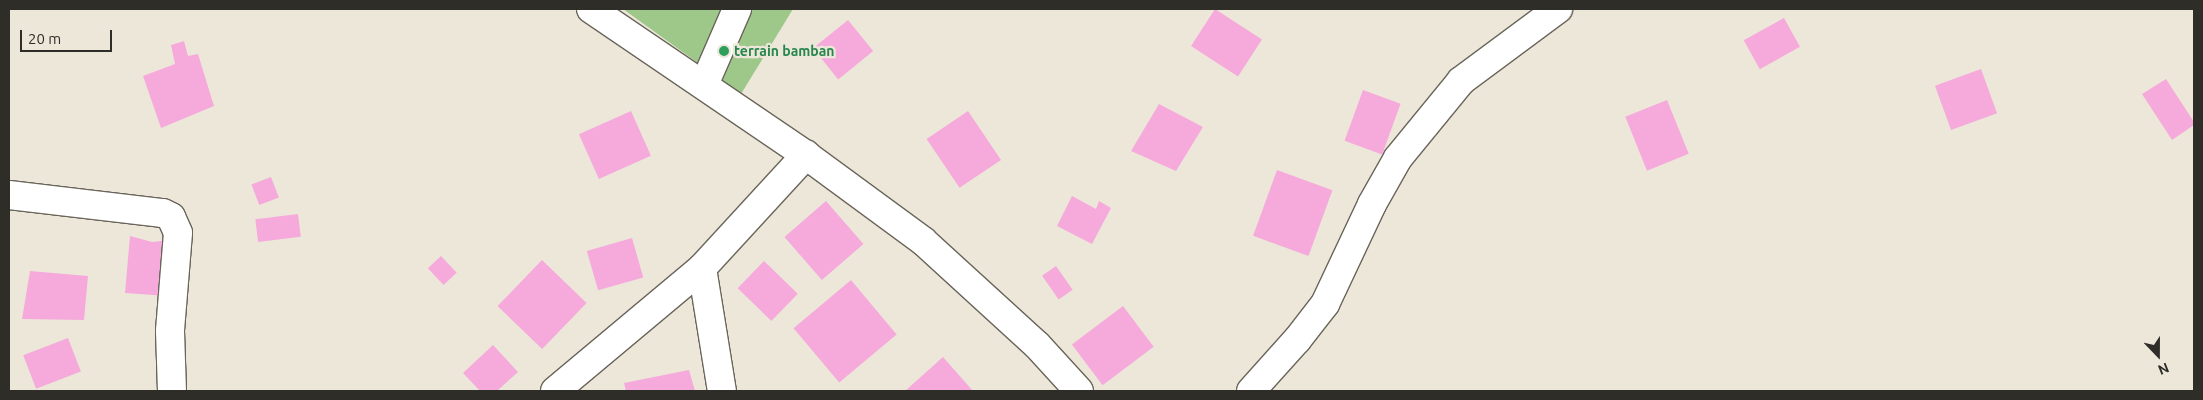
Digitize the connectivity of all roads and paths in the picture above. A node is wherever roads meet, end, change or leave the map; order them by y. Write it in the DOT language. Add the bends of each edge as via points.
graph roads {
  1 [pos="591,9"];
  2 [pos="737,9"];
  3 [pos="1558,9"];
  4 [pos="626,21"];
  5 [pos="704,85"];
  6 [pos="806,155"];
  7 [pos="9,196"];
  8 [pos="702,268"];
  9 [pos="172,391"];
  10 [pos="555,391"];
  11 [pos="722,391"];
  12 [pos="1079,391"];
  13 [pos="1251,391"];
  1 -- 4 [label="street"];
  2 -- 5 [label="street"];
  3 -- 13 [label="street" via="1461,81 1398,158 1372,204 1325,304"];
  4 -- 5 [label="street"];
  5 -- 6 [label="street"];
  6 -- 8 [label="street"];
  6 -- 12 [label="street" via="923,241 1037,345"];
  7 -- 9 [label="street" via="163,213 171,217 178,233 170,332"];
  8 -- 10 [label="street"];
  8 -- 11 [label="street"];
}
